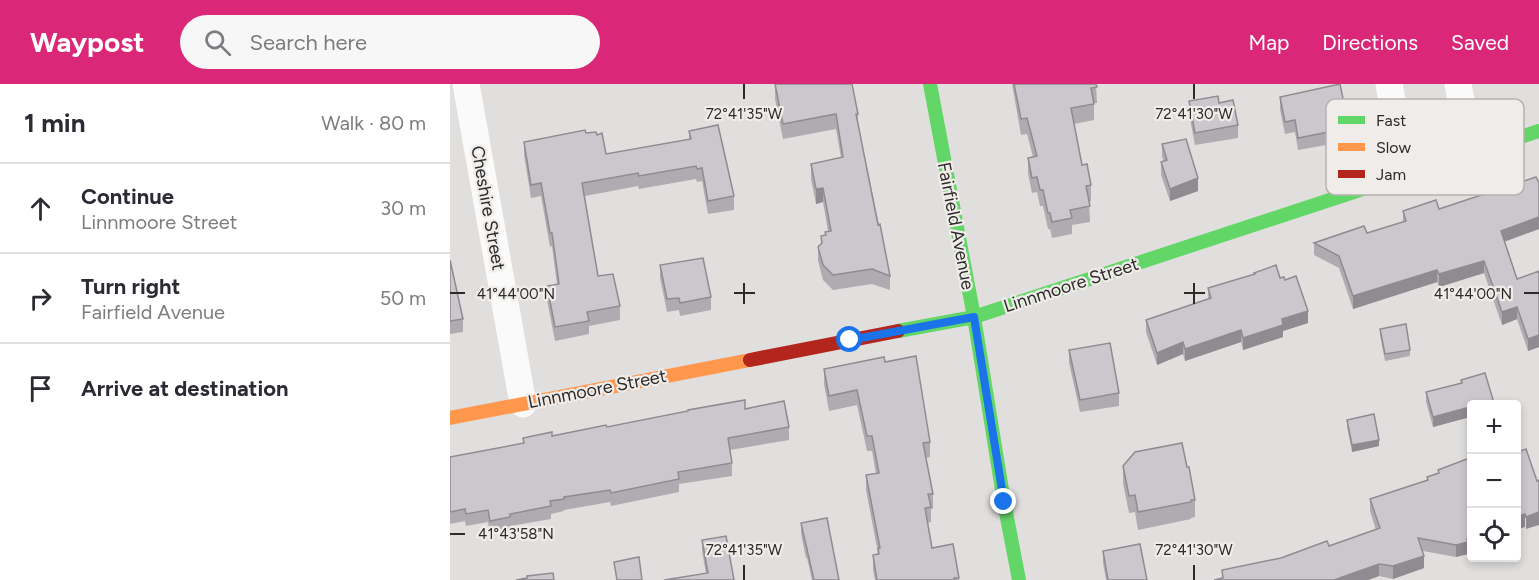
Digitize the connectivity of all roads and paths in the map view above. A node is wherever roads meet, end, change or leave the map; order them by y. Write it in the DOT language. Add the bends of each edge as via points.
graph roads {
  1 [pos="466,84"];
  2 [pos="930,84"];
  3 [pos="1389,84"];
  4 [pos="1458,84"];
  5 [pos="1392,99"];
  6 [pos="1461,99"];
  7 [pos="1539,131"];
  8 [pos="1524,136"];
  9 [pos="1344,195"];
  10 [pos="974,317"];
  11 [pos="523,404"];
  12 [pos="450,418"];
  13 [pos="1019,580"];
  1 -- 11 [label="street, Cheshire Street"];
  2 -- 10 [label="street, Fairfield Avenue"];
  3 -- 5 [label="street"];
  4 -- 6 [label="street"];
  7 -- 8 [label="street, Linnmoore Street"];
  9 -- 10 [label="street, Linnmoore Street"];
  10 -- 11 [label="street, Linnmoore Street"];
  10 -- 13 [label="street, Fairfield Avenue"];
  11 -- 12 [label="street, Linnmoore Street"];
}
